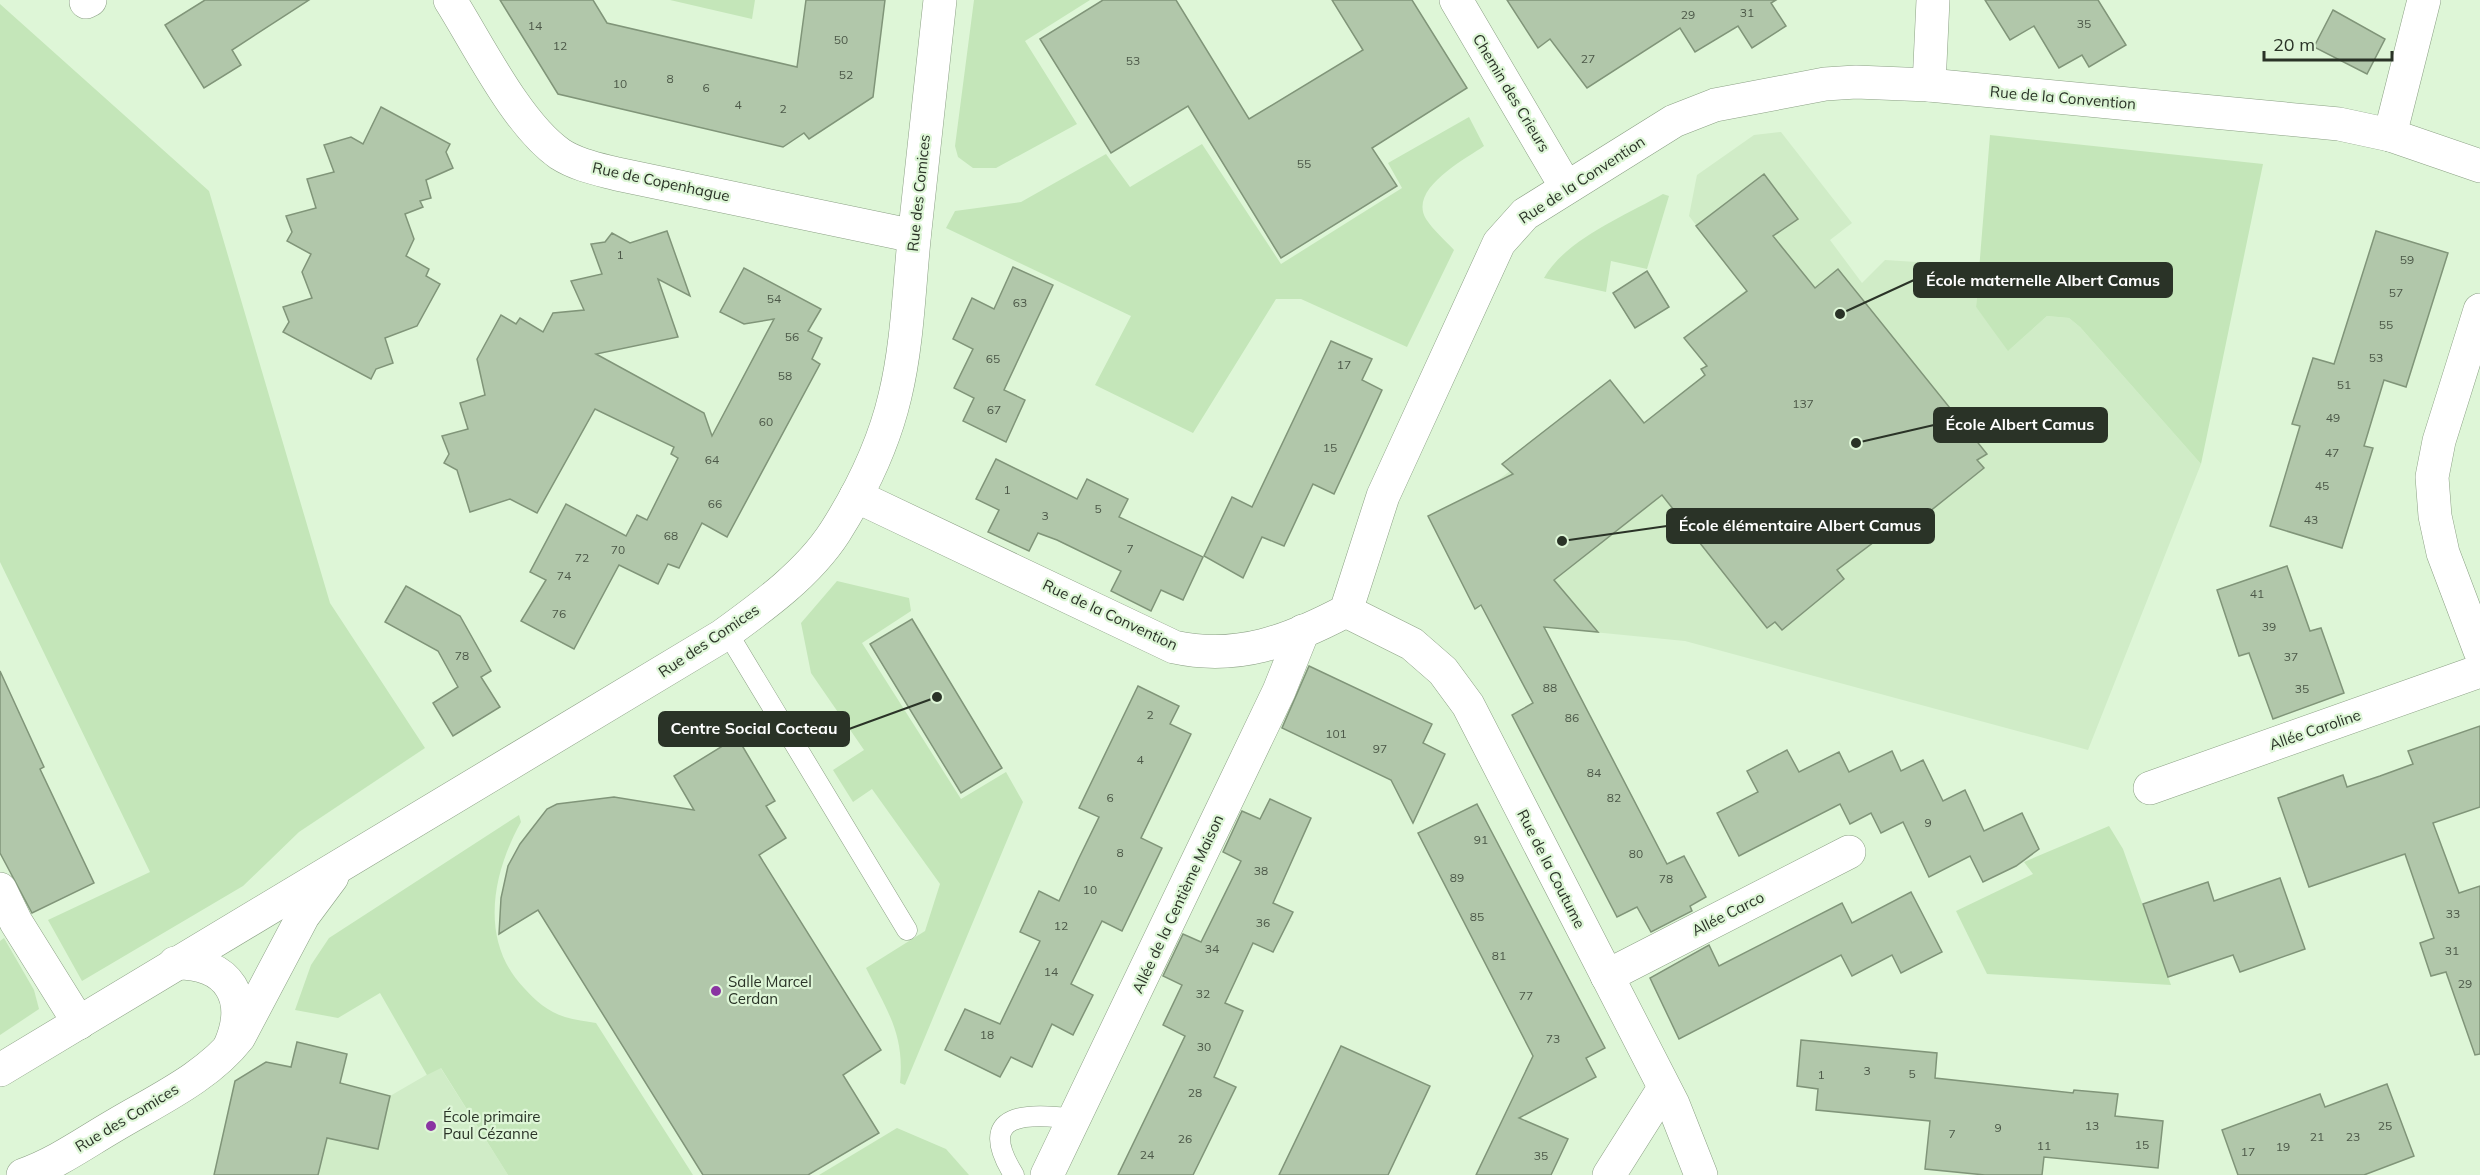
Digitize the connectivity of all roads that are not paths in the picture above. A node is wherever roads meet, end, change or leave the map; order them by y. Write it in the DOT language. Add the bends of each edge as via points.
graph roads {
  1 [pos="450,0"];
  2 [pos="940,0"];
  3 [pos="1456,0"];
  4 [pos="1933,0"];
  5 [pos="2424,0"];
  6 [pos="1929,85"];
  7 [pos="2390,135"];
  8 [pos="2480,166"];
  9 [pos="1566,187"];
  10 [pos="914,236"];
  11 [pos="2480,310"];
  12 [pos="856,496"];
  13 [pos="1346,611"];
  14 [pos="1303,631"];
  15 [pos="727,632"];
  16 [pos="2480,651"];
  17 [pos="2480,671"];
  18 [pos="2150,788"];
  19 [pos="1849,852"];
  20 [pos="344,864"];
  21 [pos="0,889"];
  22 [pos="907,930"];
  23 [pos="175,963"];
  24 [pos="1607,976"];
  25 [pos="79,1023"];
  26 [pos="226,1053"];
  27 [pos="0,1070"];
  28 [pos="1664,1088"];
  29 [pos="1076,1119"];
  30 [pos="23,1175"];
  31 [pos="1014,1175"];
  32 [pos="1047,1175"];
  33 [pos="1609,1175"];
  34 [pos="1701,1175"];
  1 -- 10 [label="street, Rue de Copenhague" via="528,126 561,155 617,174"];
  2 -- 10 [label="street, Rue des Comices"];
  3 -- 9 [label="street, Chemin des Crieurs"];
  4 -- 6 [label="street"];
  5 -- 7 [label="street"];
  6 -- 7 [label="street, Rue de la Convention" via="2339,124"];
  6 -- 9 [label="street, Rue de la Convention" via="1826,84 1715,105 1674,121"];
  7 -- 8 [label="street, Rue de la Convention"];
  9 -- 13 [label="street, Rue de la Convention" via="1512,226 1488,262 1383,496"];
  10 -- 12 [label="street, Rue des Comices" via="895,397"];
  11 -- 16 [label="street" via="2439,441 2432,477 2434,516 2443,553"];
  12 -- 14 [label="street, Rue de la Convention" via="1174,647 1203,653 1239,651"];
  12 -- 15 [label="street, Rue des Comices" via="834,534 812,560 771,599"];
  13 -- 14 [label="street, Rue de la Convention"];
  13 -- 24 [label="street, Rue de la Coutume" via="1412,644 1450,680 1468,705"];
  14 -- 29 [label="street, Allée de la Centième Maison" via="1279,691"];
  15 -- 20 [label="street, Rue des Comices"];
  15 -- 22 [label="lane"];
  17 -- 18 [label="street, Allée Caroline"];
  19 -- 24 [label="street, Allée Carco"];
  20 -- 23 [label="street, Rue des Comices"];
  20 -- 26 [label="street, Rue des Comices" via="303,916 239,1037"];
  21 -- 25 [label="street"];
  23 -- 25 [label="street, Rue des Comices"];
  23 -- 26 [label="street" via="205,966 232,985 238,1014 236,1033"];
  24 -- 28 [label="street, Rue de la Coutume"];
  25 -- 27 [label="street, Rue des Comices"];
  26 -- 30 [label="street, Rue des Comices" via="132,1115 42,1168"];
  28 -- 33 [label="street"];
  28 -- 34 [label="street, Rue de la Coutume"];
  29 -- 31 [label="lane" via="1044,1115 1011,1120 1003,1127 1000,1146"];
  29 -- 32 [label="street, Allée de la Centième Maison"];
}
